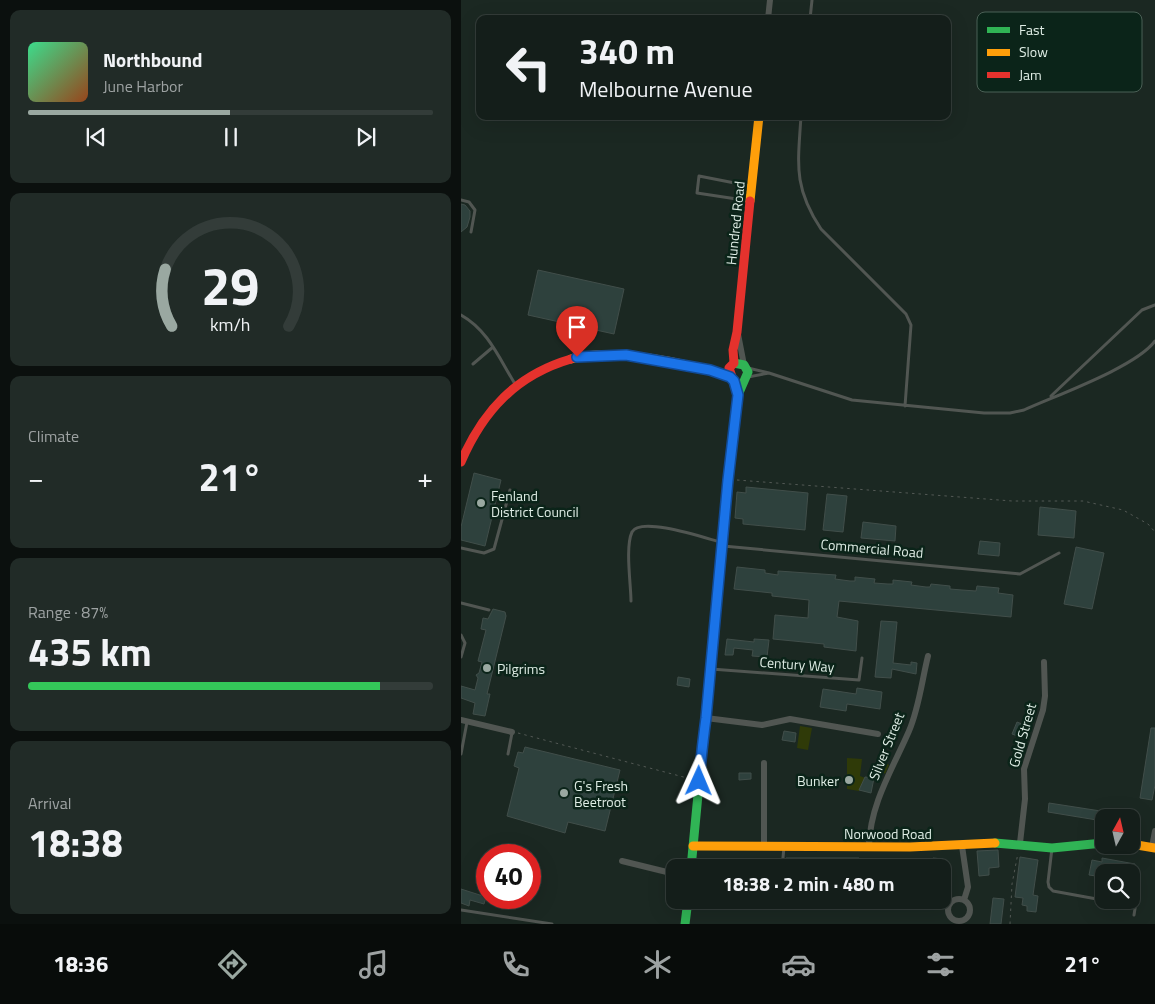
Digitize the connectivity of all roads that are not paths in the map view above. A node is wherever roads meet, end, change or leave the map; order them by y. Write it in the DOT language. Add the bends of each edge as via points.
graph roads {
  1 [pos="769,0"];
  2 [pos="812,0"];
  3 [pos="768,15"];
  4 [pos="810,15"];
  5 [pos="759,120"];
  6 [pos="801,120"];
  7 [pos="752,187"];
  8 [pos="461,200"];
  9 [pos="751,201"];
  10 [pos="471,232"];
  11 [pos="1155,304"];
  12 [pos="461,315"];
  13 [pos="737,332"];
  14 [pos="1155,341"];
  15 [pos="493,348"];
  16 [pos="473,364"];
  17 [pos="732,365"];
  18 [pos="710,370"];
  19 [pos="746,373"];
  20 [pos="769,373"];
  21 [pos="732,379"];
  22 [pos="515,385"];
  23 [pos="738,395"];
  24 [pos="1048,399"];
  25 [pos="905,406"];
  26 [pos="461,462"];
  27 [pos="510,490"];
  28 [pos="723,544"];
  29 [pos="461,548"];
  30 [pos="1059,553"];
  31 [pos="631,601"];
  32 [pos="461,603"];
  33 [pos="489,610"];
  34 [pos="461,635"];
  35 [pos="928,656"];
  36 [pos="461,657"];
  37 [pos="862,658"];
  38 [pos="1044,662"];
  39 [pos="710,669"];
  40 [pos="706,718"];
  41 [pos="464,720"];
  42 [pos="513,732"];
  43 [pos="877,734"];
  44 [pos="461,754"];
  45 [pos="508,754"];
  46 [pos="764,763"];
  47 [pos="1155,831"];
  48 [pos="1020,843"];
  49 [pos="1095,844"];
  50 [pos="693,846"];
  51 [pos="764,846"];
  52 [pos="784,846"];
  53 [pos="869,846"];
  54 [pos="962,846"];
  55 [pos="1140,846"];
  56 [pos="1052,848"];
  57 [pos="1153,848"];
  58 [pos="692,859"];
  59 [pos="783,859"];
  60 [pos="622,861"];
  61 [pos="666,872"];
  62 [pos="964,900"];
  63 [pos="1095,900"];
  64 [pos="687,909"];
  65 [pos="1135,909"];
  66 [pos="461,910"];
  67 [pos="1134,915"];
  68 [pos="552,924"];
  69 [pos="685,924"];
  1 -- 3 [label="street"];
  2 -- 4 [label="lane"];
  5 -- 7 [label="street, Hundred Road"];
  6 -- 25 [label="lane" via="798,179 811,213 821,229 906,314 911,325"];
  7 -- 9 [label="street, Hundred Road"];
  7 -- 9 [label="lane" via="699,176 697,193"];
  8 -- 10 [label="lane" via="469,202 475,210"];
  9 -- 13 [label="street, Hundred Road"];
  11 -- 24 [label="lane" via="1142,310"];
  12 -- 15 [label="lane" via="476,323"];
  13 -- 17 [label="street, Hundred Road"];
  13 -- 19 [label="street, Hundred Road"];
  14 -- 24 [label="lane" via="1133,361"];
  15 -- 16 [label="lane"];
  15 -- 22 [label="lane"];
  17 -- 18 [label="street"];
  17 -- 19 [label="street"];
  17 -- 21 [label="street, Hundred Road"];
  18 -- 21 [label="street"];
  18 -- 22 [label="street" via="626,355 599,354 559,362"];
  19 -- 20 [label="lane"];
  19 -- 20 [label="lane"];
  19 -- 21 [label="street"];
  19 -- 23 [label="street, Hundred Road"];
  20 -- 25 [label="lane" via="852,400"];
  21 -- 23 [label="street, Hundred Road"];
  22 -- 26 [label="street" via="481,419"];
  23 -- 28 [label="street, Hundred Road"];
  24 -- 25 [label="lane" via="1011,413 985,414"];
  27 -- 29 [label="lane" via="493,549 484,553"];
  28 -- 30 [label="lane, Commercial Road" via="1020,574"];
  28 -- 31 [label="lane, Commercial Road" via="655,526 636,528 632,532 630,546"];
  28 -- 39 [label="street, Hundred Road"];
  32 -- 33 [label="lane"];
  34 -- 36 [label="lane" via="465,643"];
  35 -- 53 [label="street, Silver Street" via="910,729 891,766 876,807"];
  37 -- 39 [label="lane, Century Way" via="859,680"];
  38 -- 48 [label="street, Gold Street" via="1043,710 1023,769 1025,800"];
  39 -- 40 [label="street, Hundred Road"];
  40 -- 43 [label="street" via="762,726 790,719"];
  40 -- 50 [label="street, Hundred Road" via="703,748 699,755"];
  41 -- 42 [label="street"];
  41 -- 44 [label="lane"];
  42 -- 45 [label="lane"];
  46 -- 51 [label="street"];
  47 -- 57 [label="street"];
  48 -- 54 [label="street, Norwood Road"];
  48 -- 56 [label="street, Norwood Road"];
  49 -- 56 [label="street, Norwood Road"];
  50 -- 51 [label="street, Norwood Road"];
  50 -- 58 [label="street"];
  51 -- 52 [label="street, Norwood Road"];
  52 -- 53 [label="street, Norwood Road"];
  52 -- 59 [label="lane"];
  53 -- 54 [label="street, Norwood Road"];
  54 -- 62 [label="street" via="968,887"];
  55 -- 57 [label="street"];
  56 -- 63 [label="lane" via="1049,887 1060,894"];
  60 -- 61 [label="street"];
  64 -- 69 [label="street"];
  65 -- 67 [label="lane"];
  66 -- 68 [label="lane"];
}
